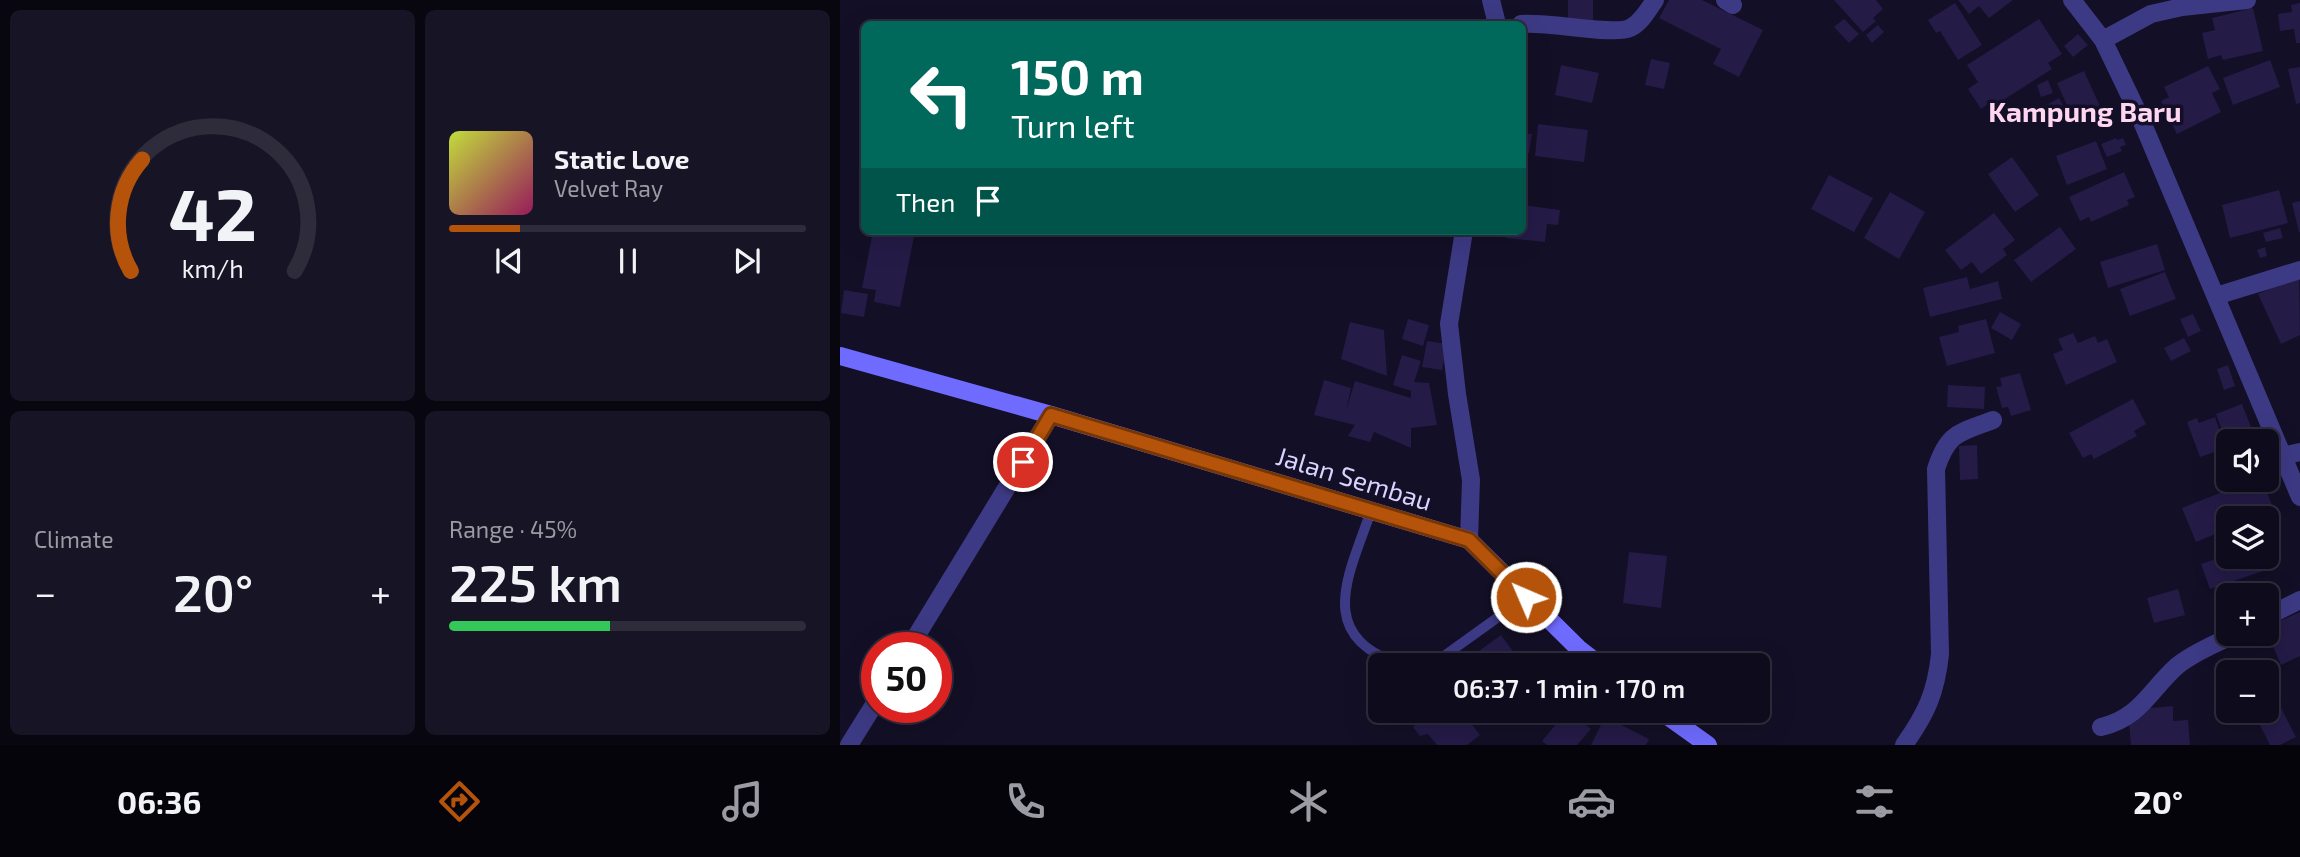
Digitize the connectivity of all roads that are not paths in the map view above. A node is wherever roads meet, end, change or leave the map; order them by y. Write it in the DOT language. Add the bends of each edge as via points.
graph roads {
  1 [pos="1655,0"];
  2 [pos="2072,0"];
  3 [pos="2247,0"];
  4 [pos="1526,24"];
  5 [pos="2103,40"];
  6 [pos="1463,235"];
  7 [pos="2300,270"];
  8 [pos="2216,296"];
  9 [pos="840,356"];
  10 [pos="1051,415"];
  11 [pos="1993,420"];
  12 [pos="2292,454"];
  13 [pos="2300,497"];
  14 [pos="1371,511"];
  15 [pos="1469,540"];
  16 [pos="1526,597"];
  17 [pos="2300,600"];
  18 [pos="2279,610"];
  19 [pos="919,632"];
  20 [pos="2216,644"];
  21 [pos="1378,653"];
  22 [pos="1448,653"];
  23 [pos="1584,653"];
  24 [pos="863,723"];
  25 [pos="1677,723"];
  26 [pos="2101,727"];
  27 [pos="849,745"];
  28 [pos="1708,745"];
  29 [pos="1904,745"];
  1 -- 4 [label="street" via="1638,22 1624,31"];
  2 -- 5 [label="street"];
  3 -- 5 [label="street" via="2151,14"];
  5 -- 8 [label="street"];
  6 -- 15 [label="street" via="1448,324 1471,480"];
  7 -- 8 [label="street"];
  8 -- 12 [label="street"];
  9 -- 10 [label="main road, Jalan Sembau"];
  10 -- 14 [label="main road, Jalan Sembau"];
  10 -- 19 [label="street"];
  11 -- 29 [label="street" via="1952,437 1936,468 1939,664 1932,699"];
  12 -- 13 [label="street"];
  14 -- 15 [label="main road, Jalan Sembau"];
  14 -- 21 [label="lane" via="1346,584 1344,614 1356,638"];
  15 -- 16 [label="main road, Jalan Sembau"];
  16 -- 22 [label="lane"];
  16 -- 23 [label="main road, Jalan Sembau"];
  17 -- 18 [label="street"];
  20 -- 26 [label="street" via="2190,657 2147,701 2114,724"];
  24 -- 27 [label="street"];
  25 -- 28 [label="main road"];
}
